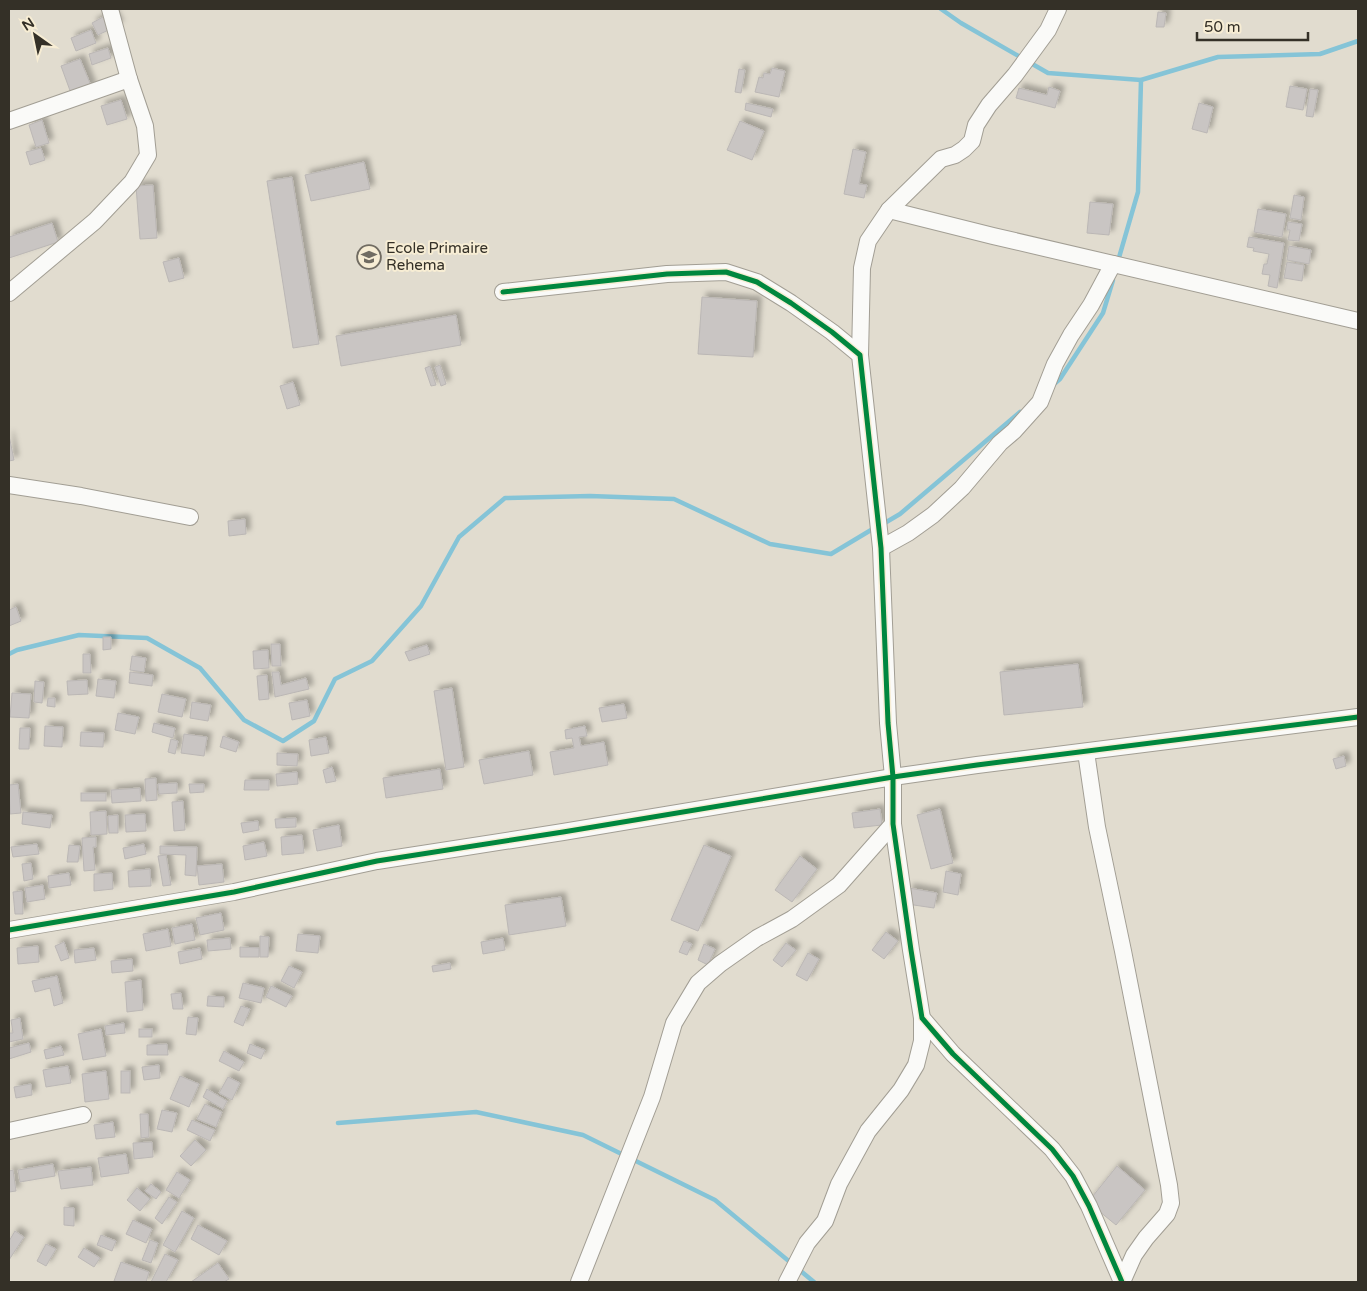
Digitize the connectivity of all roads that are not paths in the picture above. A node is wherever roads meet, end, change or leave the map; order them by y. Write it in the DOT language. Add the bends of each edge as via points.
graph roads {
  1 [pos="110,9"];
  2 [pos="1058,9"];
  3 [pos="129,79"];
  4 [pos="9,121"];
  5 [pos="889,210"];
  6 [pos="1113,264"];
  7 [pos="503,292"];
  8 [pos="9,293"];
  9 [pos="1358,321"];
  10 [pos="860,355"];
  11 [pos="9,485"];
  12 [pos="190,518"];
  13 [pos="881,548"];
  14 [pos="1358,717"];
  15 [pos="1086,752"];
  16 [pos="892,777"];
  17 [pos="893,824"];
  18 [pos="9,930"];
  19 [pos="922,1018"];
  20 [pos="83,1115"];
  21 [pos="9,1131"];
  22 [pos="579,1282"];
  23 [pos="787,1282"];
  24 [pos="1122,1282"];
  1 -- 3 [label="street"];
  2 -- 5 [label="street" via="1048,30 989,105 976,125 972,141 955,155 941,158"];
  3 -- 4 [label="street"];
  3 -- 8 [label="street" via="145,126 148,156 132,182 96,221"];
  5 -- 6 [label="street"];
  5 -- 10 [label="street" via="868,241 862,268"];
  6 -- 9 [label="street"];
  6 -- 13 [label="street" via="1092,306 1055,364 1040,402 933,515"];
  7 -- 10 [label="street" via="667,274 726,272 758,282"];
  10 -- 13 [label="street"];
  11 -- 12 [label="street"];
  13 -- 16 [label="street"];
  14 -- 15 [label="street"];
  15 -- 16 [label="street"];
  15 -- 24 [label="street" via="1097,826 1171,1204 1167,1214 1134,1255"];
  16 -- 17 [label="street"];
  16 -- 18 [label="street" via="378,862 234,892"];
  17 -- 19 [label="street"];
  17 -- 22 [label="street" via="839,885 792,919 757,938 698,983 674,1023 652,1097"];
  19 -- 23 [label="street" via="922,1041 916,1064 901,1090 868,1131 838,1184 825,1221 807,1243"];
  19 -- 24 [label="street" via="953,1054 1052,1149 1073,1176"];
  20 -- 21 [label="street"];
}
